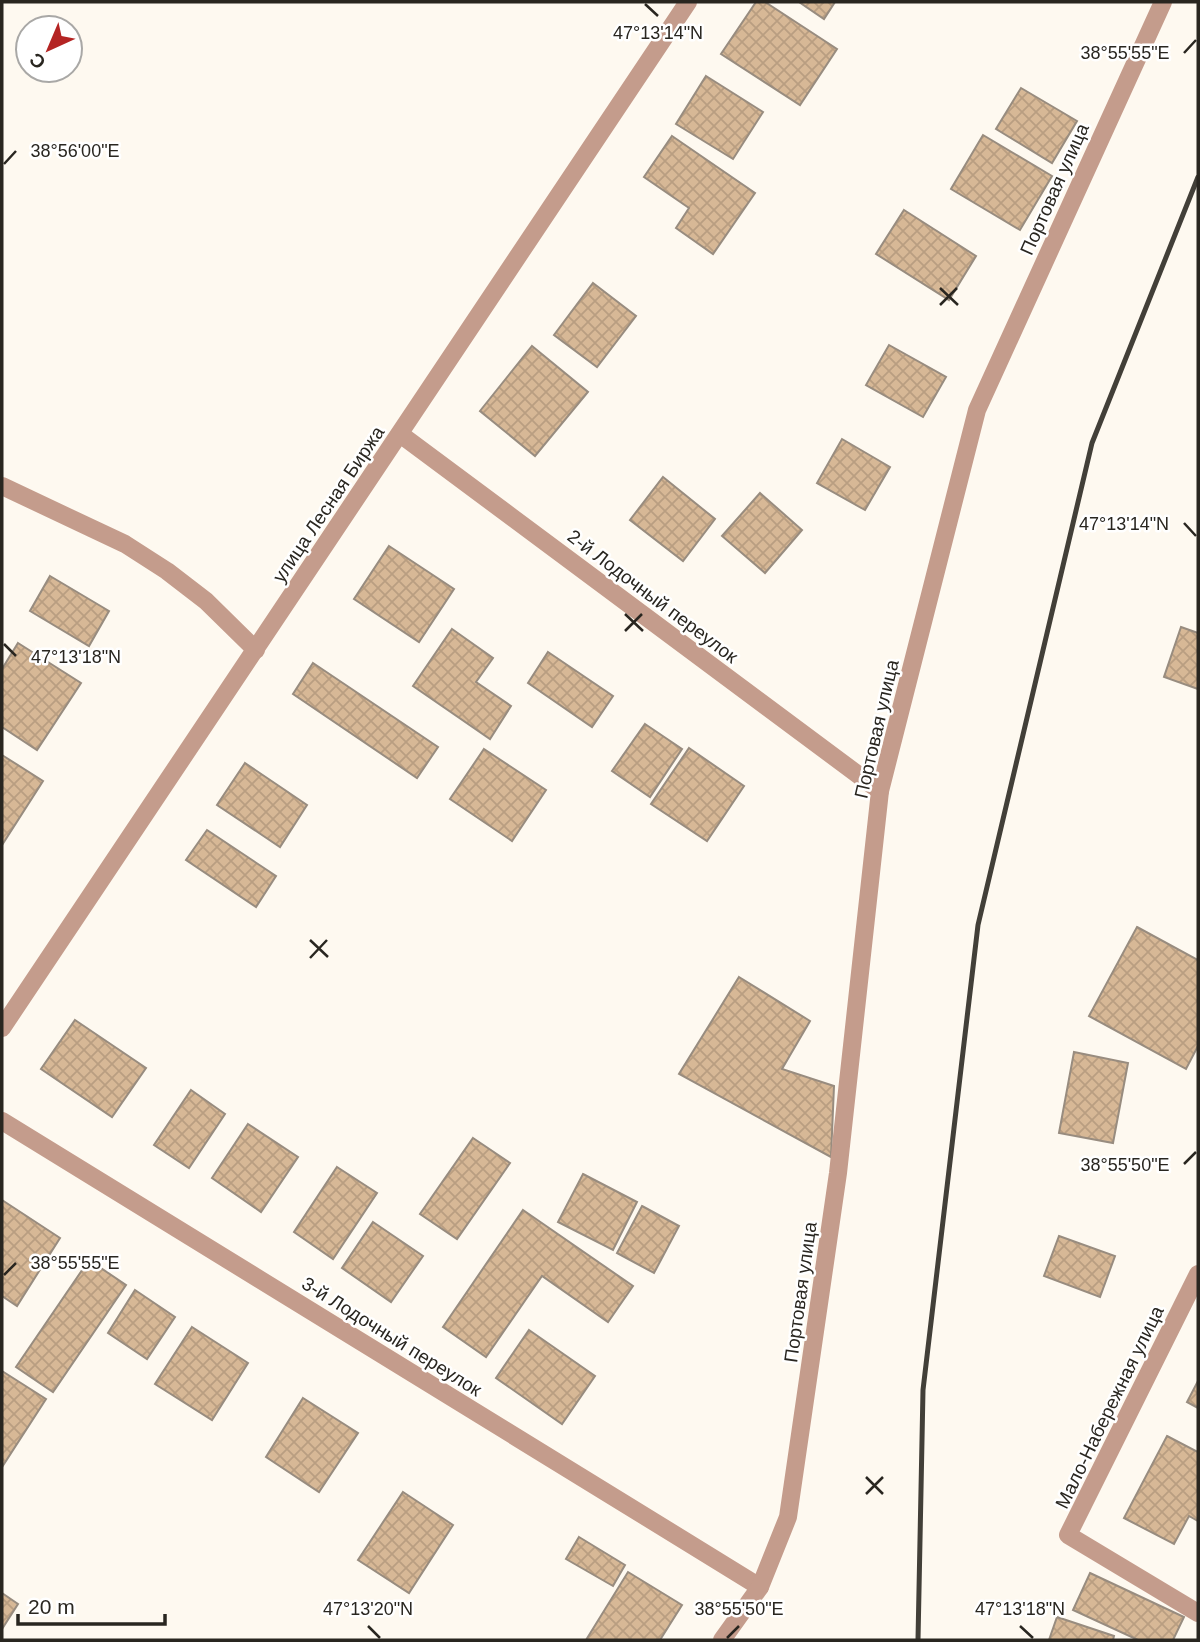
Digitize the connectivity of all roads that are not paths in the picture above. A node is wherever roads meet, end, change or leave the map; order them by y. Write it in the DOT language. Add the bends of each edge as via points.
graph roads {
  1 [pos="688,2"];
  2 [pos="1163,2"];
  3 [pos="400,434"];
  4 [pos="2,486"];
  5 [pos="256,650"];
  6 [pos="880,791"];
  7 [pos="2,1028"];
  8 [pos="2,1121"];
  9 [pos="1198,1274"];
  10 [pos="760,1587"];
  11 [pos="1198,1613"];
  12 [pos="722,1640"];
  1 -- 3 [label="street, улица Лесная Биржа"];
  2 -- 6 [label="street, Портовая улица" via="978,410"];
  3 -- 5 [label="street, улица Лесная Биржа"];
  3 -- 6 [label="street, 2-й Лодочный переулок"];
  4 -- 5 [label="street" via="125,544 167,571"];
  5 -- 7 [label="street, улица Лесная Биржа"];
  6 -- 10 [label="street, Портовая улица" via="838,1173 788,1517"];
  8 -- 10 [label="street, 3-й Лодочный переулок"];
  9 -- 11 [label="street, Мало-Набережная улица" via="1068,1535"];
  10 -- 12 [label="street, Портовая улица"];
}
